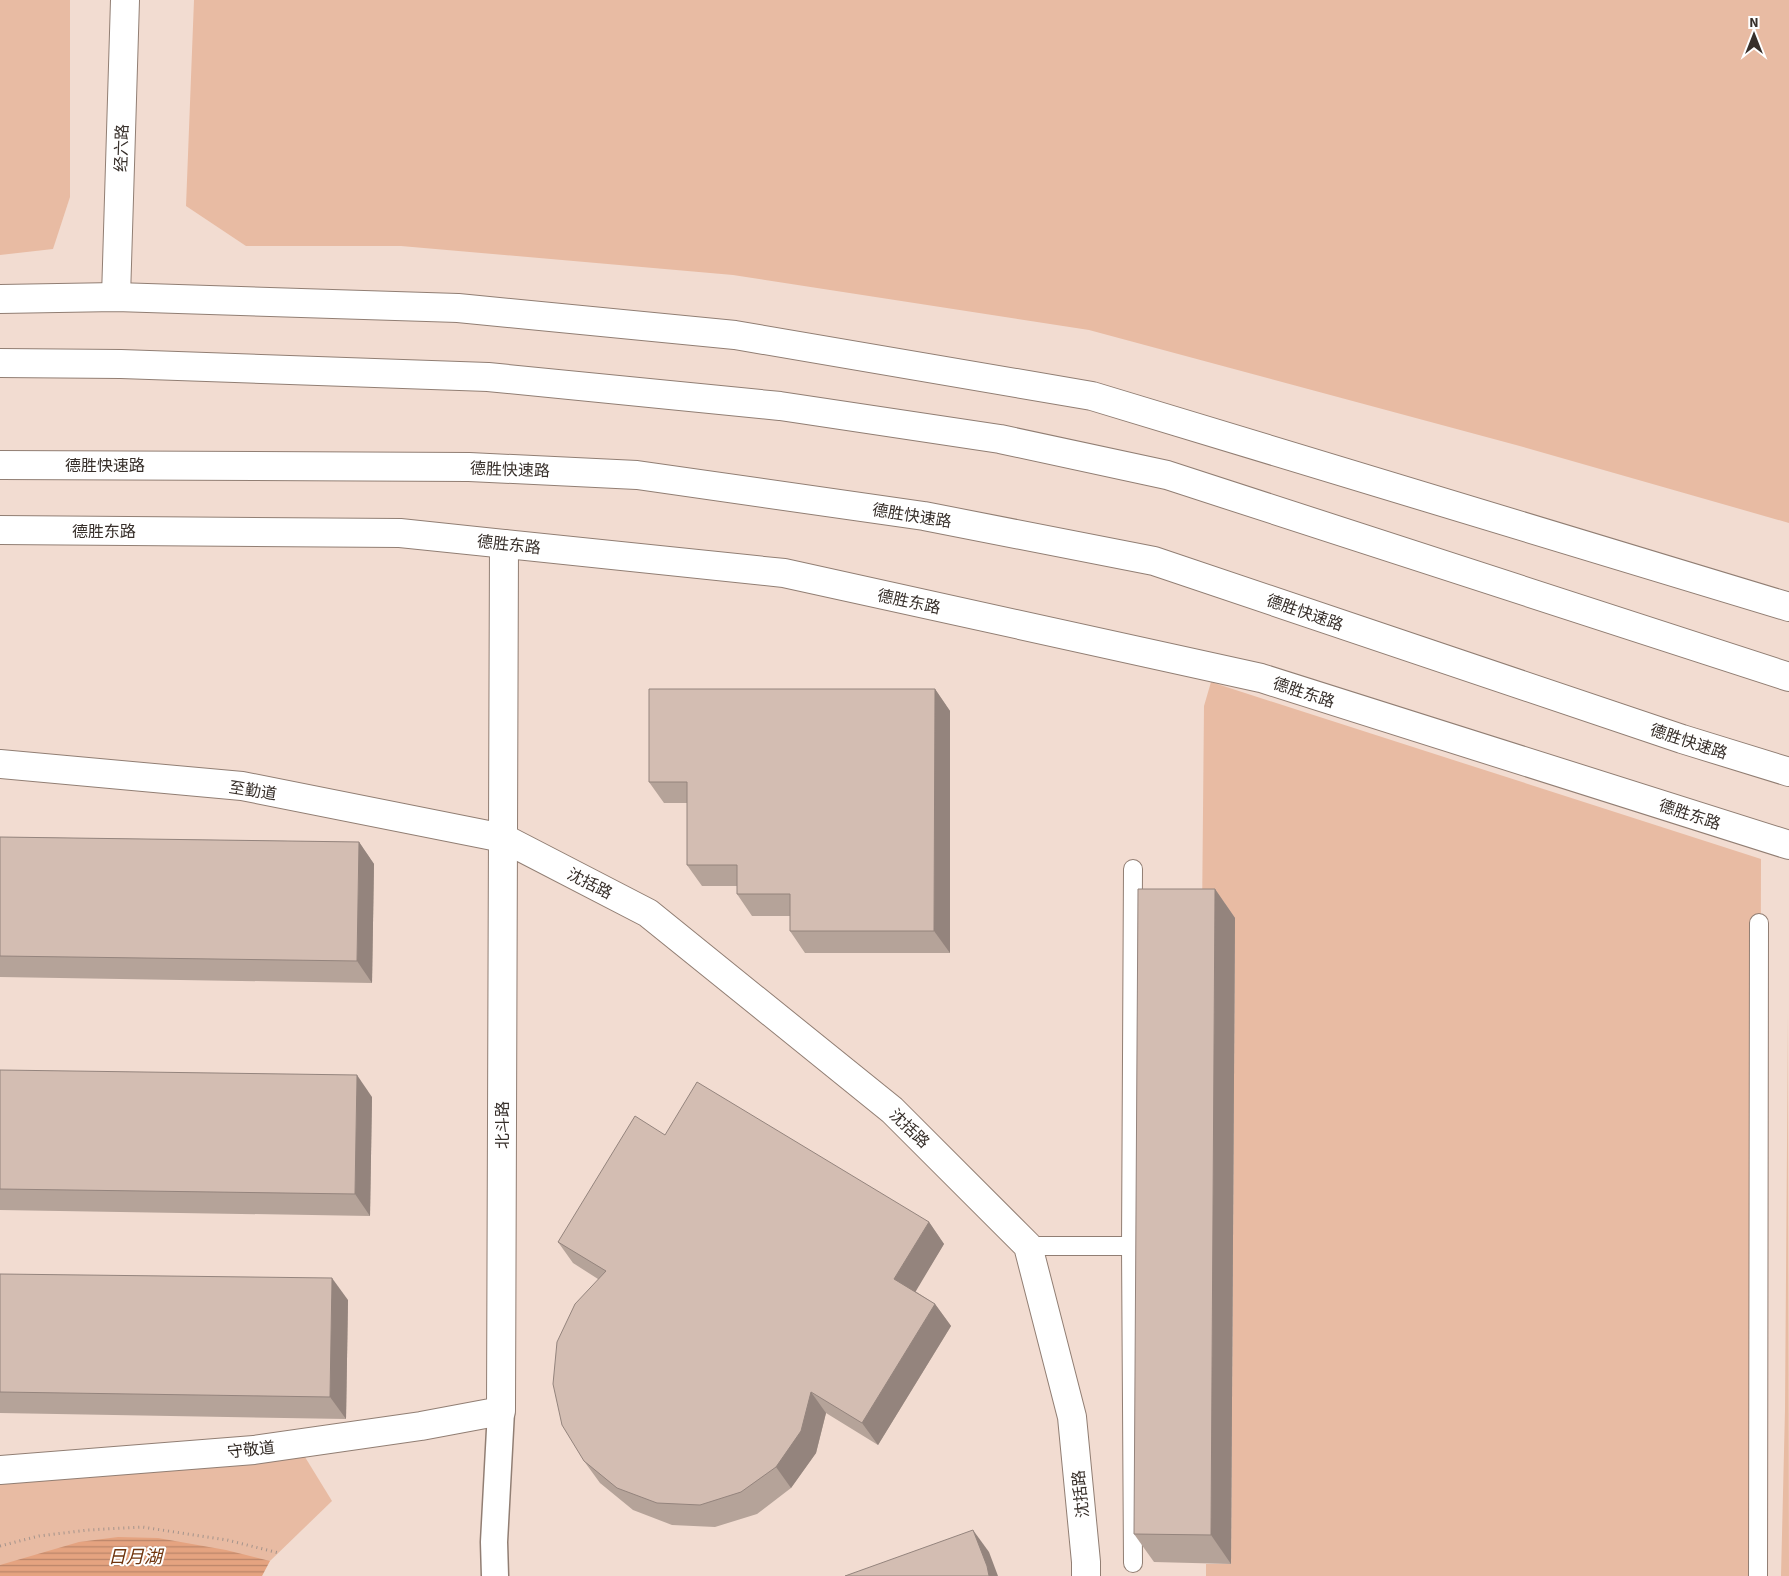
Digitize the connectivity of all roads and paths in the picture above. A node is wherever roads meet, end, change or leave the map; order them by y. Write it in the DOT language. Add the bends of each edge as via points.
graph roads {
  1 [pos="125,0"];
  2 [pos="116,297"];
  3 [pos="0,299"];
  4 [pos="0,363"];
  5 [pos="0,465"];
  6 [pos="0,530"];
  7 [pos="504,544"];
  8 [pos="1789,607"];
  9 [pos="1789,677"];
  10 [pos="0,764"];
  11 [pos="1789,772"];
  12 [pos="503,838"];
  13 [pos="1789,845"];
  14 [pos="1133,869"];
  15 [pos="1759,923"];
  16 [pos="1028,1246"];
  17 [pos="1131,1246"];
  18 [pos="500,1411"];
  19 [pos="0,1470"];
  20 [pos="0,1546"];
  21 [pos="279,1553"];
  22 [pos="1133,1563"];
  23 [pos="495,1576"];
  24 [pos="1086,1576"];
  25 [pos="1758,1576"];
  1 -- 2 [label="main road, 经六路"];
  2 -- 3 [label="main road"];
  2 -- 8 [label="main road" via="458,308 736,335 1092,396"];
  4 -- 9 [label="main road" via="488,377 799,409 1000,439 1167,475"];
  5 -- 11 [label="main road, 德胜快速路" via="469,467 637,475 924,516 1154,561"];
  6 -- 7 [label="main road, 德胜东路" via="400,533"];
  7 -- 12 [label="main road, 北斗路"];
  7 -- 13 [label="main road, 德胜东路" via="784,573 1261,678"];
  10 -- 12 [label="main road, 至勤道" via="242,786"];
  12 -- 16 [label="main road, 沈括路" via="648,913 892,1110"];
  12 -- 18 [label="main road, 北斗路"];
  14 -- 17 [label="lane"];
  15 -- 25 [label="lane"];
  16 -- 17 [label="lane"];
  16 -- 24 [label="main road, 沈括路" via="1072,1417"];
  17 -- 22 [label="lane"];
  18 -- 19 [label="main road, 守敬道" via="254,1450"];
  18 -- 23 [label="street"];
  20 -- 21 [label="path" via="39,1536 142,1527 227,1540"];
}
